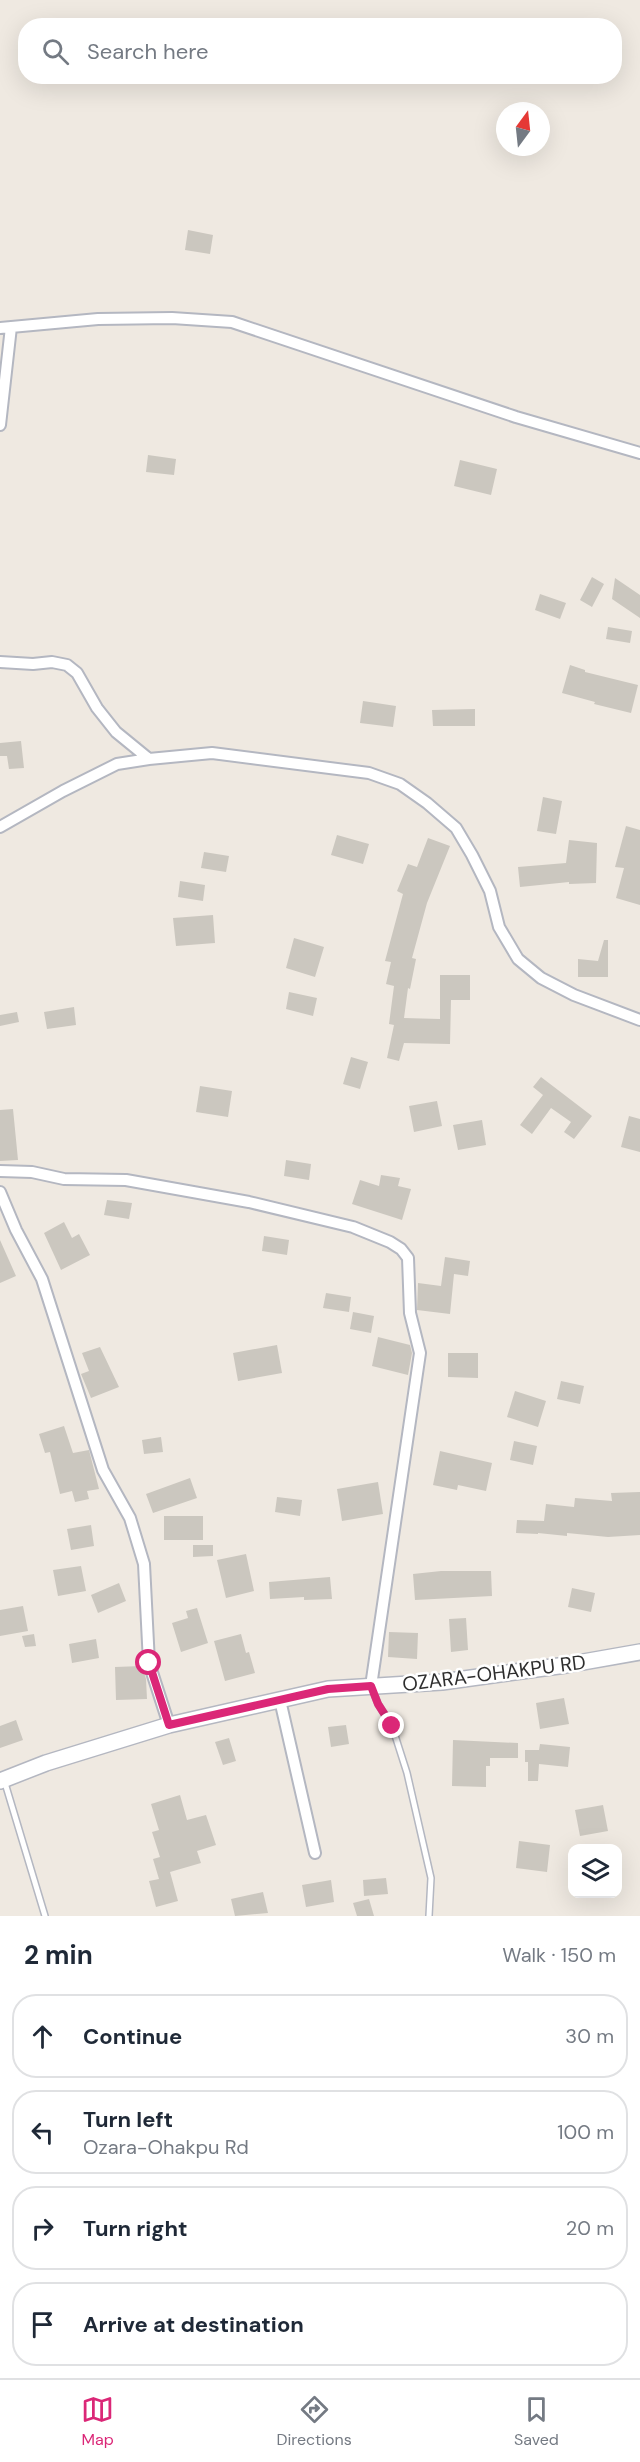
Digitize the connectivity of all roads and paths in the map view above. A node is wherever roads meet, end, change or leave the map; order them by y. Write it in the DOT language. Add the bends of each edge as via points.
graph roads {
  1 [pos="6,328"];
  2 [pos="0,425"];
  3 [pos="640,453"];
  4 [pos="0,662"];
  5 [pos="149,759"];
  6 [pos="0,827"];
  7 [pos="640,1020"];
  8 [pos="0,1171"];
  9 [pos="0,1192"];
  10 [pos="640,1652"];
  11 [pos="371,1686"];
  12 [pos="280,1700"];
  13 [pos="169,1725"];
  14 [pos="2,1780"];
  15 [pos="315,1853"];
  16 [pos="45,1916"];
  17 [pos="429,1916"];
  1 -- 2 [label="street"];
  1 -- 3 [label="street" via="98,319 232,322 505,414"];
  4 -- 5 [label="street" via="67,665 77,673 116,732"];
  5 -- 6 [label="street" via="117,764"];
  5 -- 7 [label="street" via="212,753 245,756 369,773 400,784 456,828 490,891 499,927 518,959 542,978 574,995"];
  8 -- 11 [label="street" via="64,1179 126,1180 249,1202 353,1227 390,1242 408,1258 410,1313 420,1353"];
  9 -- 13 [label="street" via="42,1280 103,1470 130,1518 144,1564 149,1663"];
  10 -- 11 [label="main road, OZARA-OHAKPU RD" via="442,1682"];
  11 -- 12 [label="main road, OZARA-OHAKPU RD" via="328,1689"];
  11 -- 17 [label="lane" via="392,1726 407,1773 431,1878"];
  12 -- 13 [label="main road, OZARA-OHAKPU RD"];
  12 -- 15 [label="street"];
  13 -- 14 [label="main road, OZARA-OHAKPU RD"];
  14 -- 16 [label="lane"];
}
